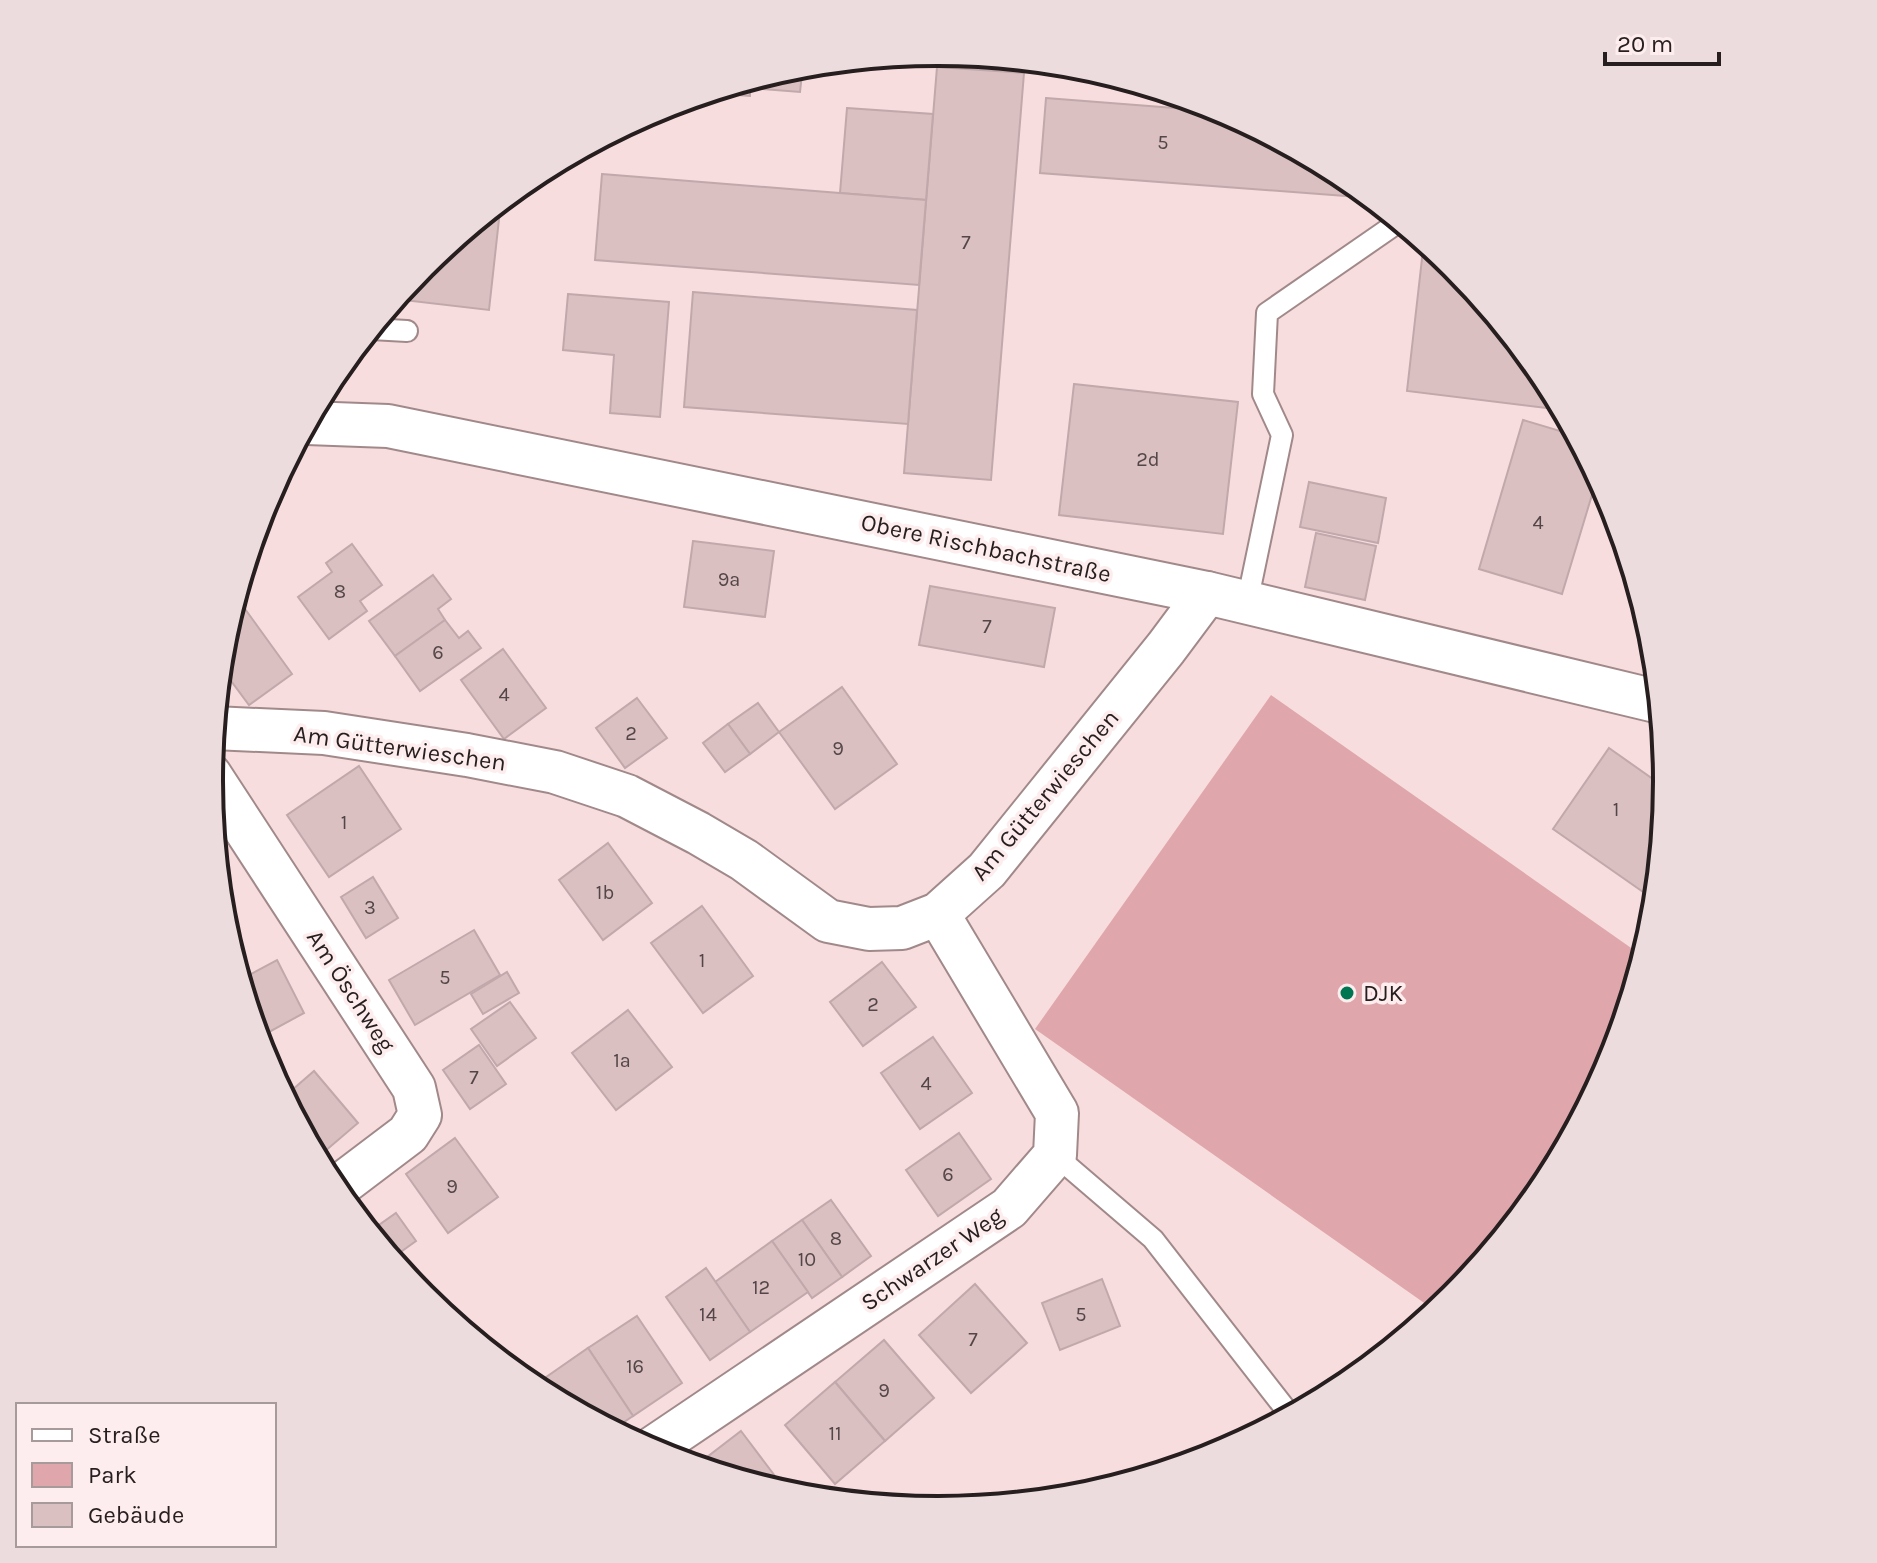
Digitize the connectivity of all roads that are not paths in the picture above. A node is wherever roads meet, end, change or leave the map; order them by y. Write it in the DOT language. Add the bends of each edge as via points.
graph roads {
  1 [pos="1390,228"];
  2 [pos="385,330"];
  3 [pos="407,331"];
  4 [pos="319,423"];
  5 [pos="1207,593"];
  6 [pos="1247,603"];
  7 [pos="1649,699"];
  8 [pos="226,729"];
  9 [pos="224,796"];
  10 [pos="938,914"];
  11 [pos="1055,1155"];
  12 [pos="346,1181"];
  13 [pos="1284,1407"];
  14 [pos="662,1442"];
  1 -- 6 [label="lane" via="1267,313 1263,394 1282,435"];
  2 -- 3 [label="lane"];
  4 -- 5 [label="street, Obere Rischbachstraße" via="388,426"];
  5 -- 6 [label="street, Obere Rischbachstraße"];
  5 -- 10 [label="street, Am Gütterwieschen" via="987,870"];
  6 -- 7 [label="street, Obere Rischbachstraße"];
  8 -- 10 [label="street, Am Gütterwieschen" via="324,733 555,772 627,796 698,833 828,921 869,929 902,928"];
  9 -- 12 [label="street, Am Öschweg" via="414,1088 420,1115 408,1134"];
  10 -- 11 [label="street" via="1057,1113"];
  11 -- 13 [label="lane" via="1153,1239"];
  11 -- 14 [label="street, Schwarzer Weg" via="1009,1208"];
}
